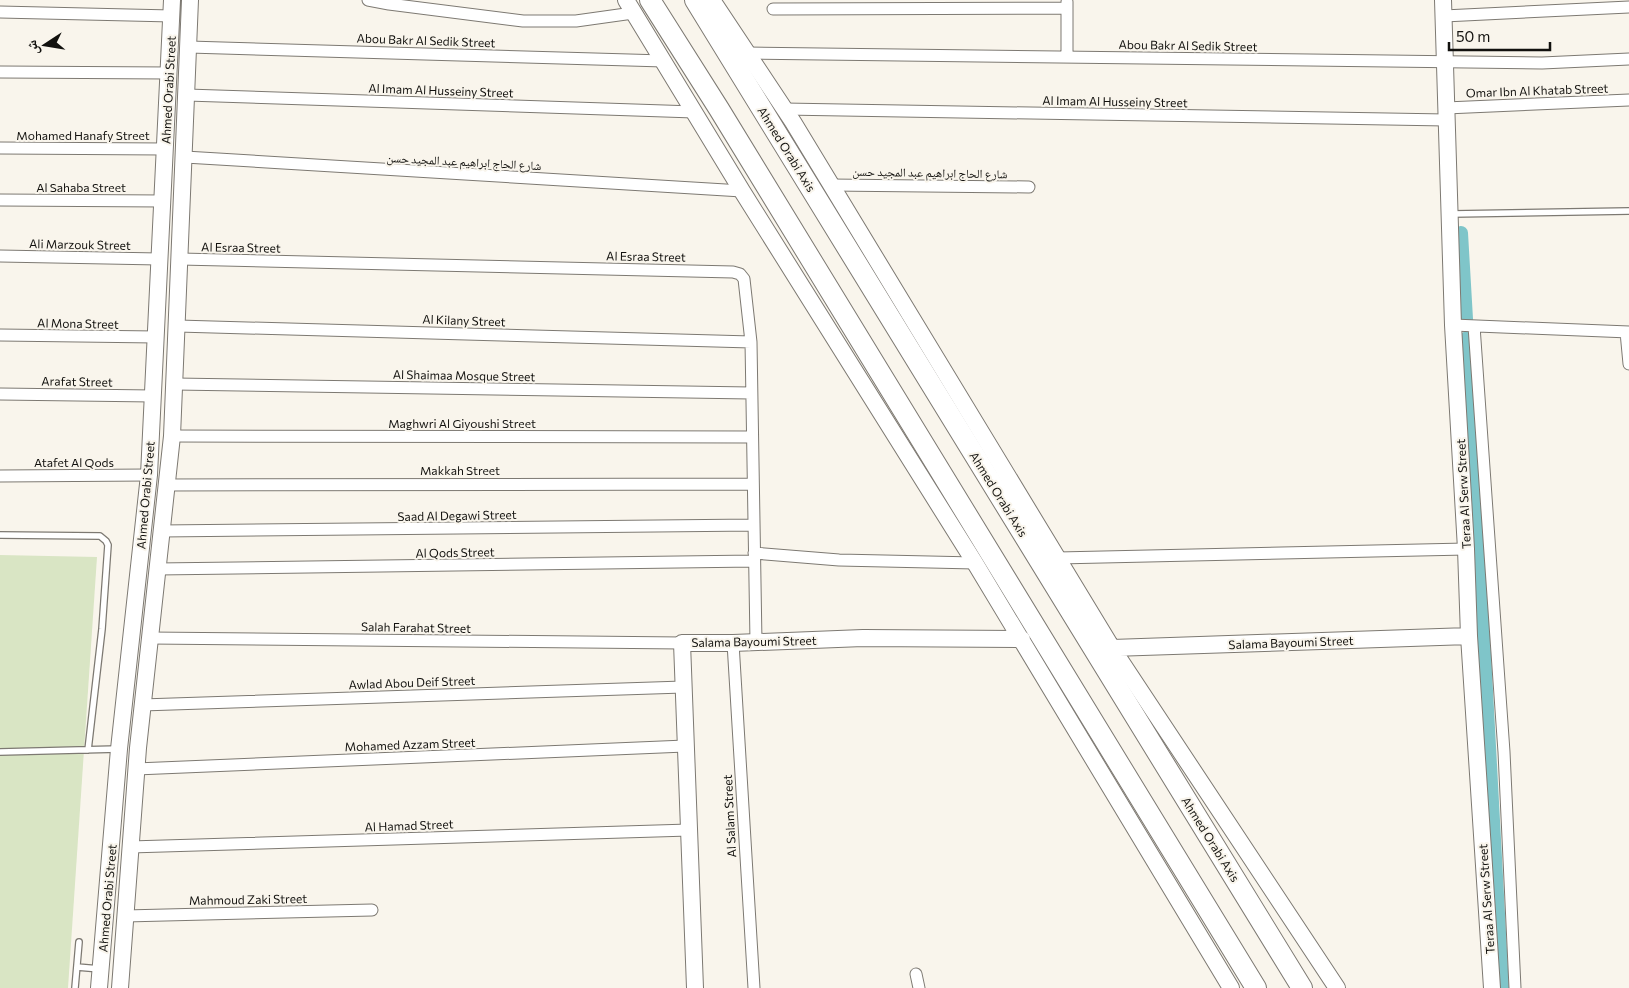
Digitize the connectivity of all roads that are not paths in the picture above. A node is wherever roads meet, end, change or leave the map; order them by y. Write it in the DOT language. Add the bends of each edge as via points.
graph roads {
  1 [pos="190,0"];
  2 [pos="368,0"];
  3 [pos="650,0"];
  4 [pos="695,0"];
  5 [pos="712,0"];
  6 [pos="1443,0"];
  7 [pos="1067,4"];
  8 [pos="630,6"];
  9 [pos="1629,7"];
  10 [pos="172,8"];
  11 [pos="773,9"];
  12 [pos="0,12"];
  13 [pos="1451,16"];
  14 [pos="188,47"];
  15 [pos="747,53"];
  16 [pos="1067,57"];
  17 [pos="1629,59"];
  18 [pos="664,62"];
  19 [pos="1445,62"];
  20 [pos="0,72"];
  21 [pos="169,73"];
  22 [pos="187,95"];
  23 [pos="1629,100"];
  24 [pos="784,108"];
  25 [pos="694,112"];
  26 [pos="1452,112"];
  27 [pos="0,148"];
  28 [pos="165,149"];
  29 [pos="185,158"];
  30 [pos="830,185"];
  31 [pos="1029,187"];
  32 [pos="742,191"];
  33 [pos="0,200"];
  34 [pos="163,201"];
  35 [pos="1629,211"];
  36 [pos="1450,214"];
  37 [pos="0,256"];
  38 [pos="159,259"];
  39 [pos="180,259"];
  40 [pos="1454,325"];
  41 [pos="178,326"];
  42 [pos="1474,326"];
  43 [pos="1627,332"];
  44 [pos="0,335"];
  45 [pos="156,337"];
  46 [pos="751,342"];
  47 [pos="155,360"];
  48 [pos="176,360"];
  49 [pos="1629,364"];
  50 [pos="175,384"];
  51 [pos="752,393"];
  52 [pos="0,394"];
  53 [pos="153,396"];
  54 [pos="172,436"];
  55 [pos="752,437"];
  56 [pos="0,476"];
  57 [pos="149,476"];
  58 [pos="753,484"];
  59 [pos="166,485"];
  60 [pos="754,525"];
  61 [pos="161,531"];
  62 [pos="0,535"];
  63 [pos="1466,549"];
  64 [pos="754,557"];
  65 [pos="1058,558"];
  66 [pos="975,562"];
  67 [pos="157,569"];
  68 [pos="1469,636"];
  69 [pos="150,638"];
  70 [pos="1022,639"];
  71 [pos="756,642"];
  72 [pos="682,643"];
  73 [pos="733,643"];
  74 [pos="1112,648"];
  75 [pos="683,686"];
  76 [pos="142,705"];
  77 [pos="685,746"];
  78 [pos="138,748"];
  79 [pos="119,749"];
  80 [pos="88,750"];
  81 [pos="0,752"];
  82 [pos="136,770"];
  83 [pos="689,830"];
  84 [pos="130,847"];
  85 [pos="372,910"];
  86 [pos="125,916"];
  87 [pos="79,942"];
  88 [pos="77,967"];
  89 [pos="101,969"];
  90 [pos="916,974"];
  91 [pos="75,988"];
  92 [pos="100,988"];
  93 [pos="120,988"];
  94 [pos="695,988"];
  95 [pos="754,988"];
  96 [pos="919,988"];
  97 [pos="1232,988"];
  98 [pos="1256,988"];
  99 [pos="1302,988"];
  100 [pos="1336,988"];
  101 [pos="1492,988"];
  102 [pos="1515,988"];
  1 -- 14 [label="street, Ahmed Orabi Street"];
  2 -- 8 [label="street" via="523,21 576,21"];
  3 -- 98 [label="highway"];
  4 -- 99 [label="highway, Ahmed Orabi Axis"];
  5 -- 15 [label="street"];
  6 -- 13 [label="street, Teraa Al Serw Street"];
  7 -- 11 [label="street"];
  7 -- 16 [label="street"];
  8 -- 18 [label="street"];
  9 -- 13 [label="street"];
  10 -- 12 [label="street"];
  10 -- 21 [label="street, Ahmed Orabi Street"];
  13 -- 19 [label="street, Teraa Al Serw Street"];
  14 -- 18 [label="street, Abou Bakr Al Sedik Street"];
  14 -- 22 [label="street, Ahmed Orabi Street"];
  15 -- 16 [label="street, Abou Bakr Al Sedik Street"];
  15 -- 24 [label="street"];
  16 -- 19 [label="street, Abou Bakr Al Sedik Street"];
  17 -- 19 [label="street, Abou Bakr Al Sedik Street" via="1542,63"];
  18 -- 25 [label="street"];
  19 -- 26 [label="street, Teraa Al Serw Street"];
  20 -- 21 [label="street"];
  21 -- 28 [label="street, Ahmed Orabi Street"];
  22 -- 25 [label="street, Al Imam Al Husseiny Street"];
  22 -- 29 [label="street, Ahmed Orabi Street"];
  23 -- 26 [label="street, Omar Ibn Al Khatab Street"];
  24 -- 26 [label="street, Al Imam Al Husseiny Street"];
  24 -- 30 [label="street"];
  25 -- 32 [label="street"];
  26 -- 36 [label="street, Teraa Al Serw Street"];
  27 -- 28 [label="street, Mohamed Hanafy Street"];
  28 -- 34 [label="street, Ahmed Orabi Street"];
  29 -- 32 [label="street, شارع الحاج ابراهيم عبد المجيد حسن"];
  29 -- 39 [label="street, Ahmed Orabi Street"];
  30 -- 31 [label="street, شارع الحاج ابراهيم عبد المجيد حسن"];
  30 -- 65 [label="street"];
  32 -- 66 [label="street"];
  33 -- 34 [label="street, Al Sahaba Street"];
  34 -- 38 [label="street, Ahmed Orabi Street"];
  35 -- 36 [label="lane"];
  36 -- 40 [label="street, Teraa Al Serw Street"];
  37 -- 38 [label="street, Ali Marzouk Street"];
  38 -- 45 [label="street, Ahmed Orabi Street"];
  39 -- 41 [label="street, Ahmed Orabi Street"];
  39 -- 46 [label="street, Al Esraa Street" via="733,272 744,279"];
  40 -- 42 [label="street"];
  40 -- 63 [label="street, Teraa Al Serw Street"];
  41 -- 46 [label="street, Al Kilany Street"];
  41 -- 48 [label="street, Ahmed Orabi Street"];
  42 -- 43 [label="street"];
  42 -- 102 [label="street, Teraa Al Serw Street" via="1504,752"];
  43 -- 49 [label="street"];
  44 -- 45 [label="street, Al Mona Street"];
  45 -- 47 [label="street, Ahmed Orabi Street"];
  46 -- 51 [label="street, Al Esraa Street"];
  47 -- 48 [label="street"];
  47 -- 53 [label="street, Ahmed Orabi Street"];
  48 -- 50 [label="street, Ahmed Orabi Street"];
  50 -- 51 [label="street, Al Shaimaa Mosque Street"];
  50 -- 54 [label="street, Ahmed Orabi Street"];
  51 -- 55 [label="street, Al Esraa Street"];
  52 -- 53 [label="street, Arafat Street"];
  53 -- 57 [label="street, Ahmed Orabi Street"];
  54 -- 55 [label="street, Maghwri Al Giyoushi Street"];
  54 -- 59 [label="street, Ahmed Orabi Street"];
  55 -- 58 [label="street, Al Esraa Street"];
  56 -- 57 [label="street, Atafet Al Qods"];
  57 -- 79 [label="street, Ahmed Orabi Street"];
  58 -- 59 [label="street, Makkah Street"];
  58 -- 60 [label="street, Al Esraa Street"];
  59 -- 61 [label="street, Ahmed Orabi Street"];
  60 -- 61 [label="street, Saad Al Degawi Street"];
  60 -- 64 [label="street, Al Esraa Street"];
  61 -- 67 [label="street, Ahmed Orabi Street"];
  62 -- 80 [label="lane" via="100,536 106,541 102,629"];
  63 -- 65 [label="street"];
  63 -- 68 [label="street, Teraa Al Serw Street"];
  64 -- 66 [label="street, Al Qods Street"];
  64 -- 67 [label="street, Al Qods Street"];
  64 -- 71 [label="street, Al Esraa Street"];
  65 -- 74 [label="street"];
  66 -- 70 [label="street"];
  67 -- 69 [label="street, Ahmed Orabi Street"];
  68 -- 74 [label="street, Salama Bayoumi Street"];
  68 -- 101 [label="street, Teraa Al Serw Street"];
  69 -- 72 [label="street, Salah Farahat Street"];
  69 -- 76 [label="street, Ahmed Orabi Street"];
  70 -- 71 [label="street, Salama Bayoumi Street" via="863,638"];
  70 -- 97 [label="street"];
  71 -- 73 [label="street, Salama Bayoumi Street"];
  72 -- 73 [label="street, Salama Bayoumi Street"];
  72 -- 75 [label="street, Salama Bayoumi Street"];
  73 -- 95 [label="street, Al Salam Street"];
  74 -- 100 [label="street"];
  75 -- 76 [label="street, Awlad Abou Deif Street"];
  75 -- 77 [label="street, Salama Bayoumi Street"];
  76 -- 78 [label="street, Ahmed Orabi Street"];
  77 -- 82 [label="street, Mohamed Azzam Street"];
  77 -- 83 [label="street, Salama Bayoumi Street"];
  78 -- 79 [label="street"];
  78 -- 82 [label="street, Ahmed Orabi Street"];
  79 -- 80 [label="lane"];
  79 -- 89 [label="street, Ahmed Orabi Street"];
  80 -- 81 [label="lane"];
  82 -- 84 [label="street, Ahmed Orabi Street"];
  83 -- 84 [label="street, Al Hamad Street"];
  83 -- 94 [label="street, Salama Bayoumi Street"];
  84 -- 86 [label="street, Ahmed Orabi Street"];
  85 -- 86 [label="street, Mahmoud Zaki Street"];
  86 -- 93 [label="street, Ahmed Orabi Street"];
  87 -- 88 [label="lane"];
  88 -- 89 [label="lane"];
  88 -- 91 [label="lane"];
  89 -- 92 [label="street, Ahmed Orabi Street"];
  90 -- 96 [label="street"];
}
